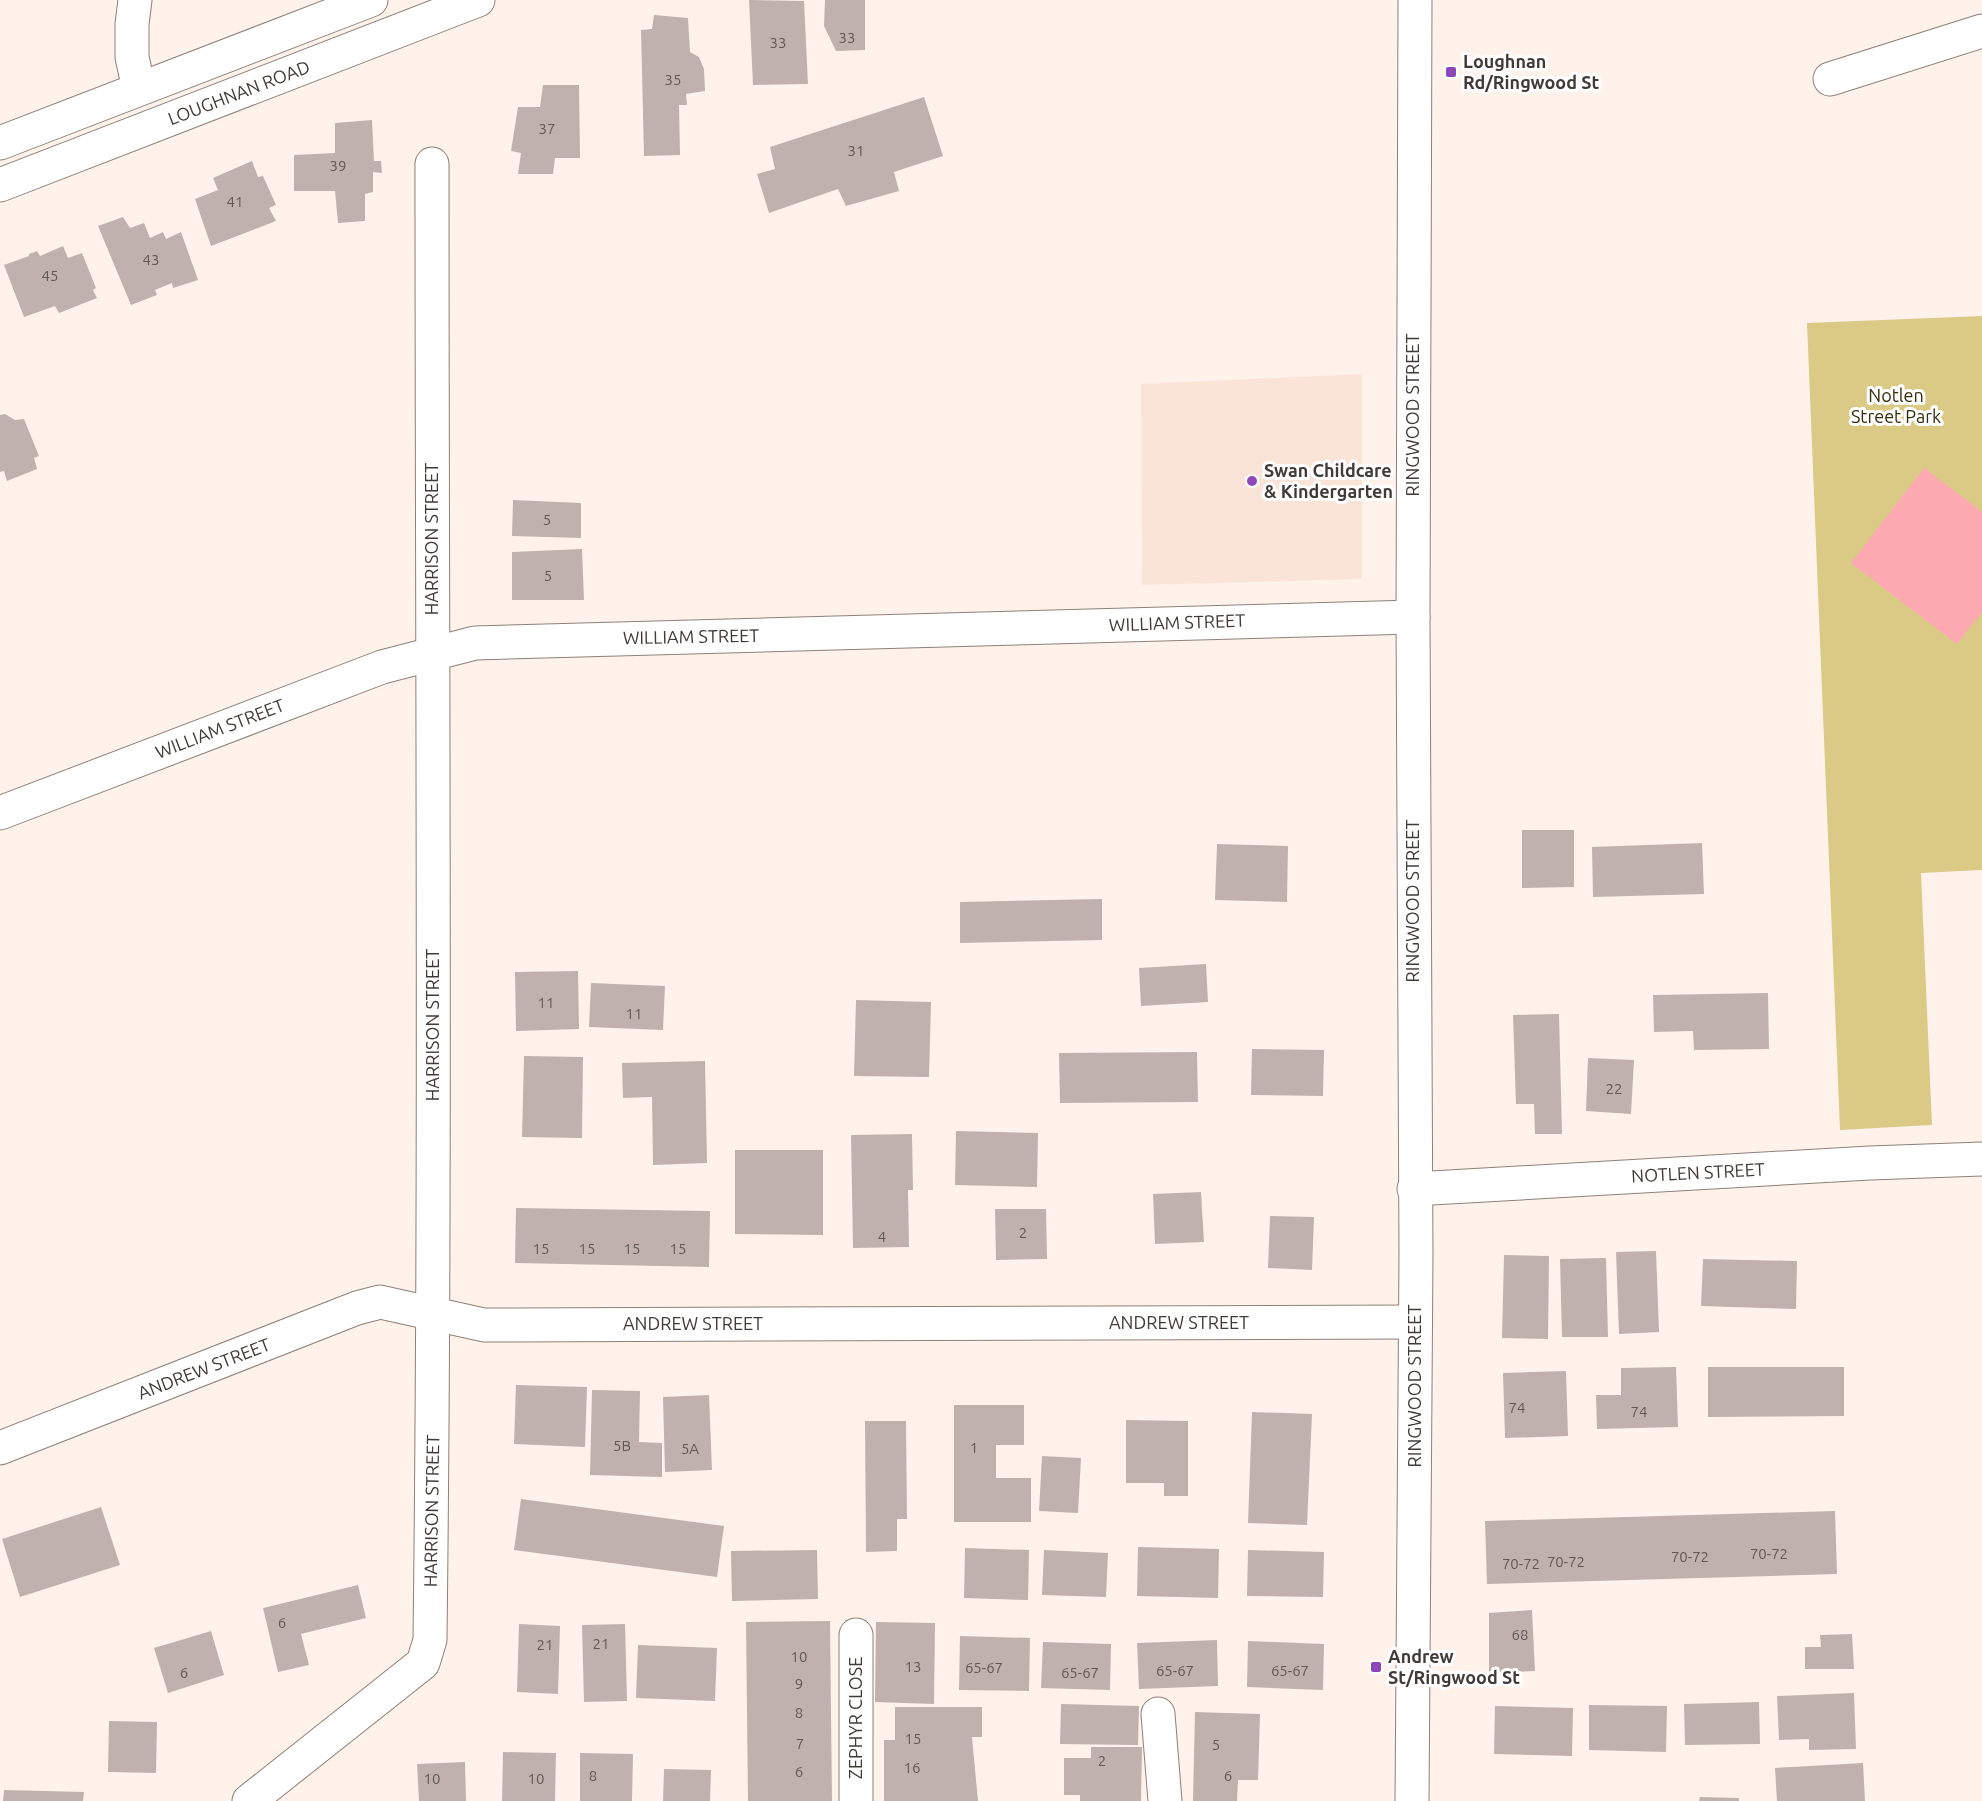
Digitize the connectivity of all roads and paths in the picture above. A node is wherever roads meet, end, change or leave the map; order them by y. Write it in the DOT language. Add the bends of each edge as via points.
graph roads {
  1 [pos="135,0"];
  2 [pos="371,0"];
  3 [pos="478,0"];
  4 [pos="1415,0"];
  5 [pos="1982,30"];
  6 [pos="1830,79"];
  7 [pos="139,89"];
  8 [pos="0,143"];
  9 [pos="432,164"];
  10 [pos="0,185"];
  11 [pos="1413,617"];
  12 [pos="432,653"];
  13 [pos="0,813"];
  14 [pos="1982,1159"];
  15 [pos="1414,1188"];
  16 [pos="434,1313"];
  17 [pos="1415,1322"];
  18 [pos="0,1448"];
  19 [pos="856,1635"];
  20 [pos="1158,1713"];
  21 [pos="249,1801"];
  22 [pos="856,1801"];
  23 [pos="1165,1801"];
  24 [pos="1412,1801"];
  1 -- 7 [label="street" via="132,57"];
  2 -- 7 [label="street"];
  3 -- 10 [label="street, LOUGHNAN ROAD"];
  4 -- 11 [label="street, RINGWOOD STREET"];
  5 -- 6 [label="street"];
  7 -- 8 [label="street"];
  9 -- 12 [label="street, HARRISON STREET"];
  11 -- 12 [label="street, WILLIAM STREET" via="475,643"];
  11 -- 15 [label="street, RINGWOOD STREET"];
  12 -- 13 [label="street, WILLIAM STREET" via="382,667"];
  12 -- 16 [label="street, HARRISON STREET"];
  14 -- 15 [label="street, NOTLEN STREET"];
  15 -- 17 [label="street, RINGWOOD STREET"];
  16 -- 17 [label="street, ANDREW STREET" via="484,1325"];
  16 -- 18 [label="street, ANDREW STREET" via="380,1302 357,1308"];
  16 -- 21 [label="street, HARRISON STREET" via="430,1640 423,1663"];
  17 -- 24 [label="street, RINGWOOD STREET"];
  19 -- 22 [label="street, ZEPHYR CLOSE"];
  20 -- 23 [label="street"];
}
